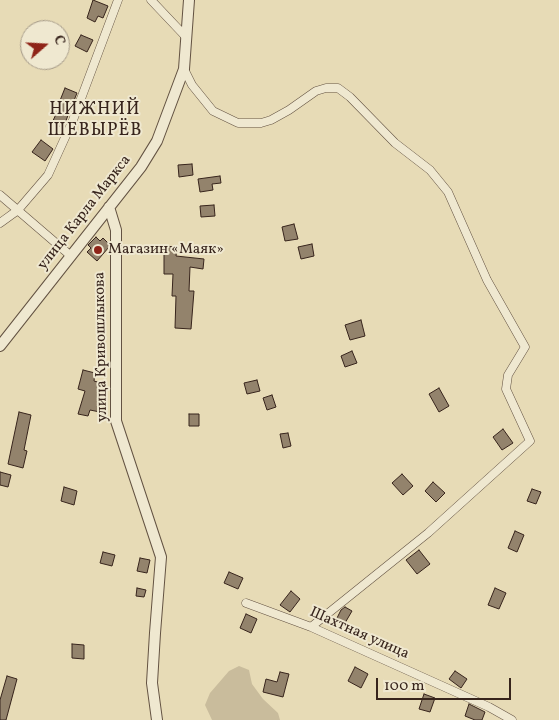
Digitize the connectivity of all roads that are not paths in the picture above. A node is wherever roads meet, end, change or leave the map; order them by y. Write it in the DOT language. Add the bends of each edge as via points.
graph roads {
  1 [pos="118,0"];
  2 [pos="151,0"];
  3 [pos="189,0"];
  4 [pos="186,37"];
  5 [pos="184,69"];
  6 [pos="0,195"];
  7 [pos="109,207"];
  8 [pos="18,210"];
  9 [pos="0,223"];
  10 [pos="71,256"];
  11 [pos="0,346"];
  12 [pos="246,603"];
  13 [pos="311,626"];
  14 [pos="157,720"];
  15 [pos="512,720"];
  1 -- 8 [label="street" via="73,120 48,175"];
  2 -- 4 [label="street"];
  3 -- 4 [label="street, улица Карла Маркса"];
  4 -- 5 [label="street, улица Карла Маркса"];
  5 -- 7 [label="street, улица Карла Маркса" via="157,141"];
  5 -- 13 [label="street" via="192,85 213,111 238,123 271,120 326,88 338,88 350,97 395,144 430,170 448,192 487,280 525,348 508,375 506,389 530,441 428,533"];
  6 -- 8 [label="street"];
  7 -- 10 [label="street, улица Карла Маркса"];
  7 -- 14 [label="street, улица Кривошлыкова" via="116,230 116,420 161,557 152,683"];
  8 -- 9 [label="street"];
  8 -- 10 [label="street"];
  10 -- 11 [label="street, улица Карла Маркса"];
  12 -- 13 [label="street, Шахтная улица"];
  13 -- 15 [label="street, Шахтная улица"];
}
